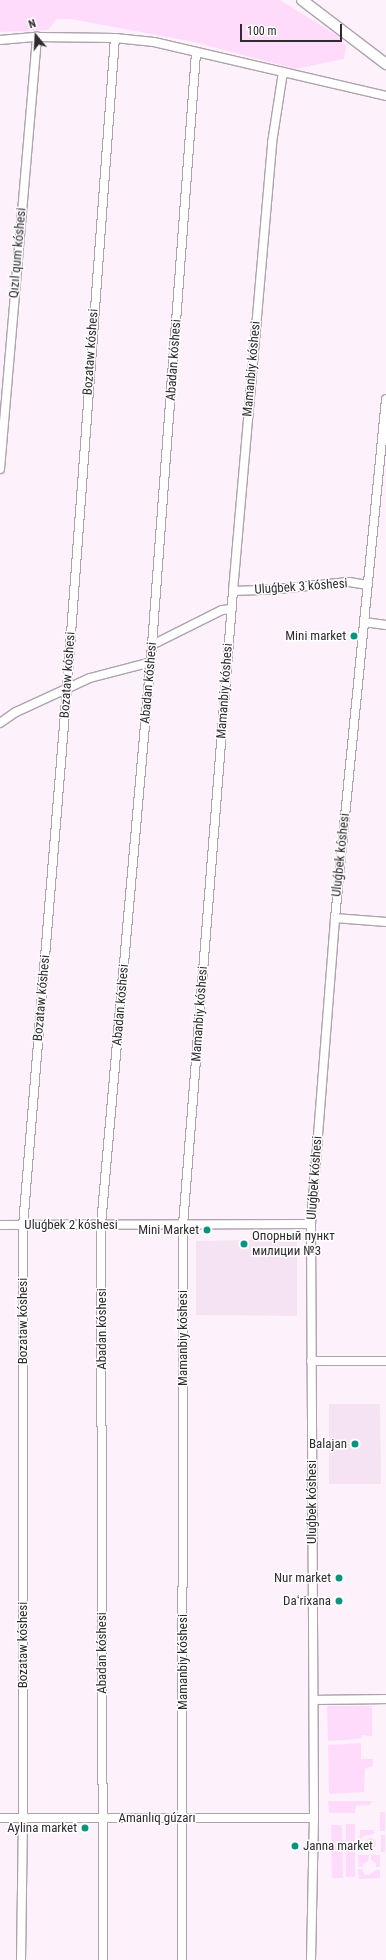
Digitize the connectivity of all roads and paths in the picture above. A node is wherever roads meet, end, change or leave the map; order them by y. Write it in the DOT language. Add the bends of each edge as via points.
graph roads {
  1 [pos="296,0"];
  2 [pos="302,0"];
  3 [pos="311,8"];
  4 [pos="37,37"];
  5 [pos="115,38"];
  6 [pos="0,40"];
  7 [pos="196,53"];
  8 [pos="386,64"];
  9 [pos="283,72"];
  10 [pos="386,96"];
  11 [pos="386,399"];
  12 [pos="0,469"];
  13 [pos="368,585"];
  14 [pos="233,591"];
  15 [pos="232,609"];
  16 [pos="364,622"];
  17 [pos="386,625"];
  18 [pos="152,645"];
  19 [pos="151,662"];
  20 [pos="67,688"];
  21 [pos="0,723"];
  22 [pos="335,918"];
  23 [pos="386,922"];
  24 [pos="311,1224"];
  25 [pos="101,1225"];
  26 [pos="183,1225"];
  27 [pos="0,1226"];
  28 [pos="23,1226"];
  29 [pos="311,1361"];
  30 [pos="386,1361"];
  31 [pos="386,1699"];
  32 [pos="314,1700"];
  33 [pos="0,1818"];
  34 [pos="23,1818"];
  35 [pos="183,1818"];
  36 [pos="314,1818"];
  37 [pos="103,1819"];
  38 [pos="21,1960"];
  39 [pos="103,1960"];
  40 [pos="182,1960"];
  41 [pos="311,1960"];
  1 -- 3 [label="main road"];
  2 -- 3 [label="main road"];
  3 -- 8 [label="main road"];
  4 -- 5 [label="street"];
  4 -- 6 [label="street"];
  4 -- 12 [label="street, Qızıl qum kóshesi"];
  5 -- 7 [label="street" via="154,42"];
  5 -- 20 [label="street, Bozataw kóshesi"];
  7 -- 9 [label="street"];
  7 -- 18 [label="street, Abadan kóshesi"];
  9 -- 10 [label="street"];
  9 -- 14 [label="street, Mamanbiy kóshesi" via="272,143"];
  11 -- 13 [label="street, Uluǵbek kóshesi"];
  13 -- 14 [label="street, Uluǵbek 3 kóshesi" via="349,582"];
  13 -- 16 [label="street, Uluǵbek kóshesi"];
  14 -- 15 [label="street, Mamanbiy kóshesi"];
  15 -- 18 [label="street" via="222,610"];
  15 -- 26 [label="street, Mamanbiy kóshesi"];
  16 -- 17 [label="street"];
  16 -- 22 [label="street, Uluǵbek kóshesi"];
  18 -- 19 [label="street, Abadan kóshesi"];
  19 -- 20 [label="street" via="90,678"];
  19 -- 25 [label="street, Abadan kóshesi"];
  20 -- 21 [label="street" via="16,712"];
  20 -- 28 [label="street, Bozataw kóshesi"];
  22 -- 23 [label="street"];
  22 -- 24 [label="street, Uluǵbek kóshesi"];
  24 -- 26 [label="street, Uluǵbek 2 kóshesi"];
  24 -- 29 [label="street, Uluǵbek kóshesi"];
  25 -- 26 [label="street, Uluǵbek 2 kóshesi"];
  25 -- 28 [label="street, Uluǵbek 2 kóshesi"];
  25 -- 37 [label="street, Abadan kóshesi"];
  26 -- 35 [label="street, Mamanbiy kóshesi"];
  27 -- 28 [label="street, Uluǵbek 2 kóshesi"];
  28 -- 34 [label="street, Bozataw kóshesi"];
  29 -- 30 [label="street"];
  29 -- 32 [label="street, Uluǵbek kóshesi"];
  31 -- 32 [label="street"];
  32 -- 36 [label="street, Uluǵbek kóshesi"];
  33 -- 34 [label="street, Amanlıq gúzarı"];
  34 -- 37 [label="street, Amanlıq gúzarı"];
  34 -- 38 [label="street, Bozataw kóshesi"];
  35 -- 36 [label="street, Amanlıq gúzarı"];
  35 -- 37 [label="street, Amanlıq gúzarı"];
  35 -- 40 [label="street, Mamanbiy kóshesi"];
  36 -- 41 [label="street, Uluǵbek kóshesi"];
  37 -- 39 [label="street, Abadan kóshesi"];
}
